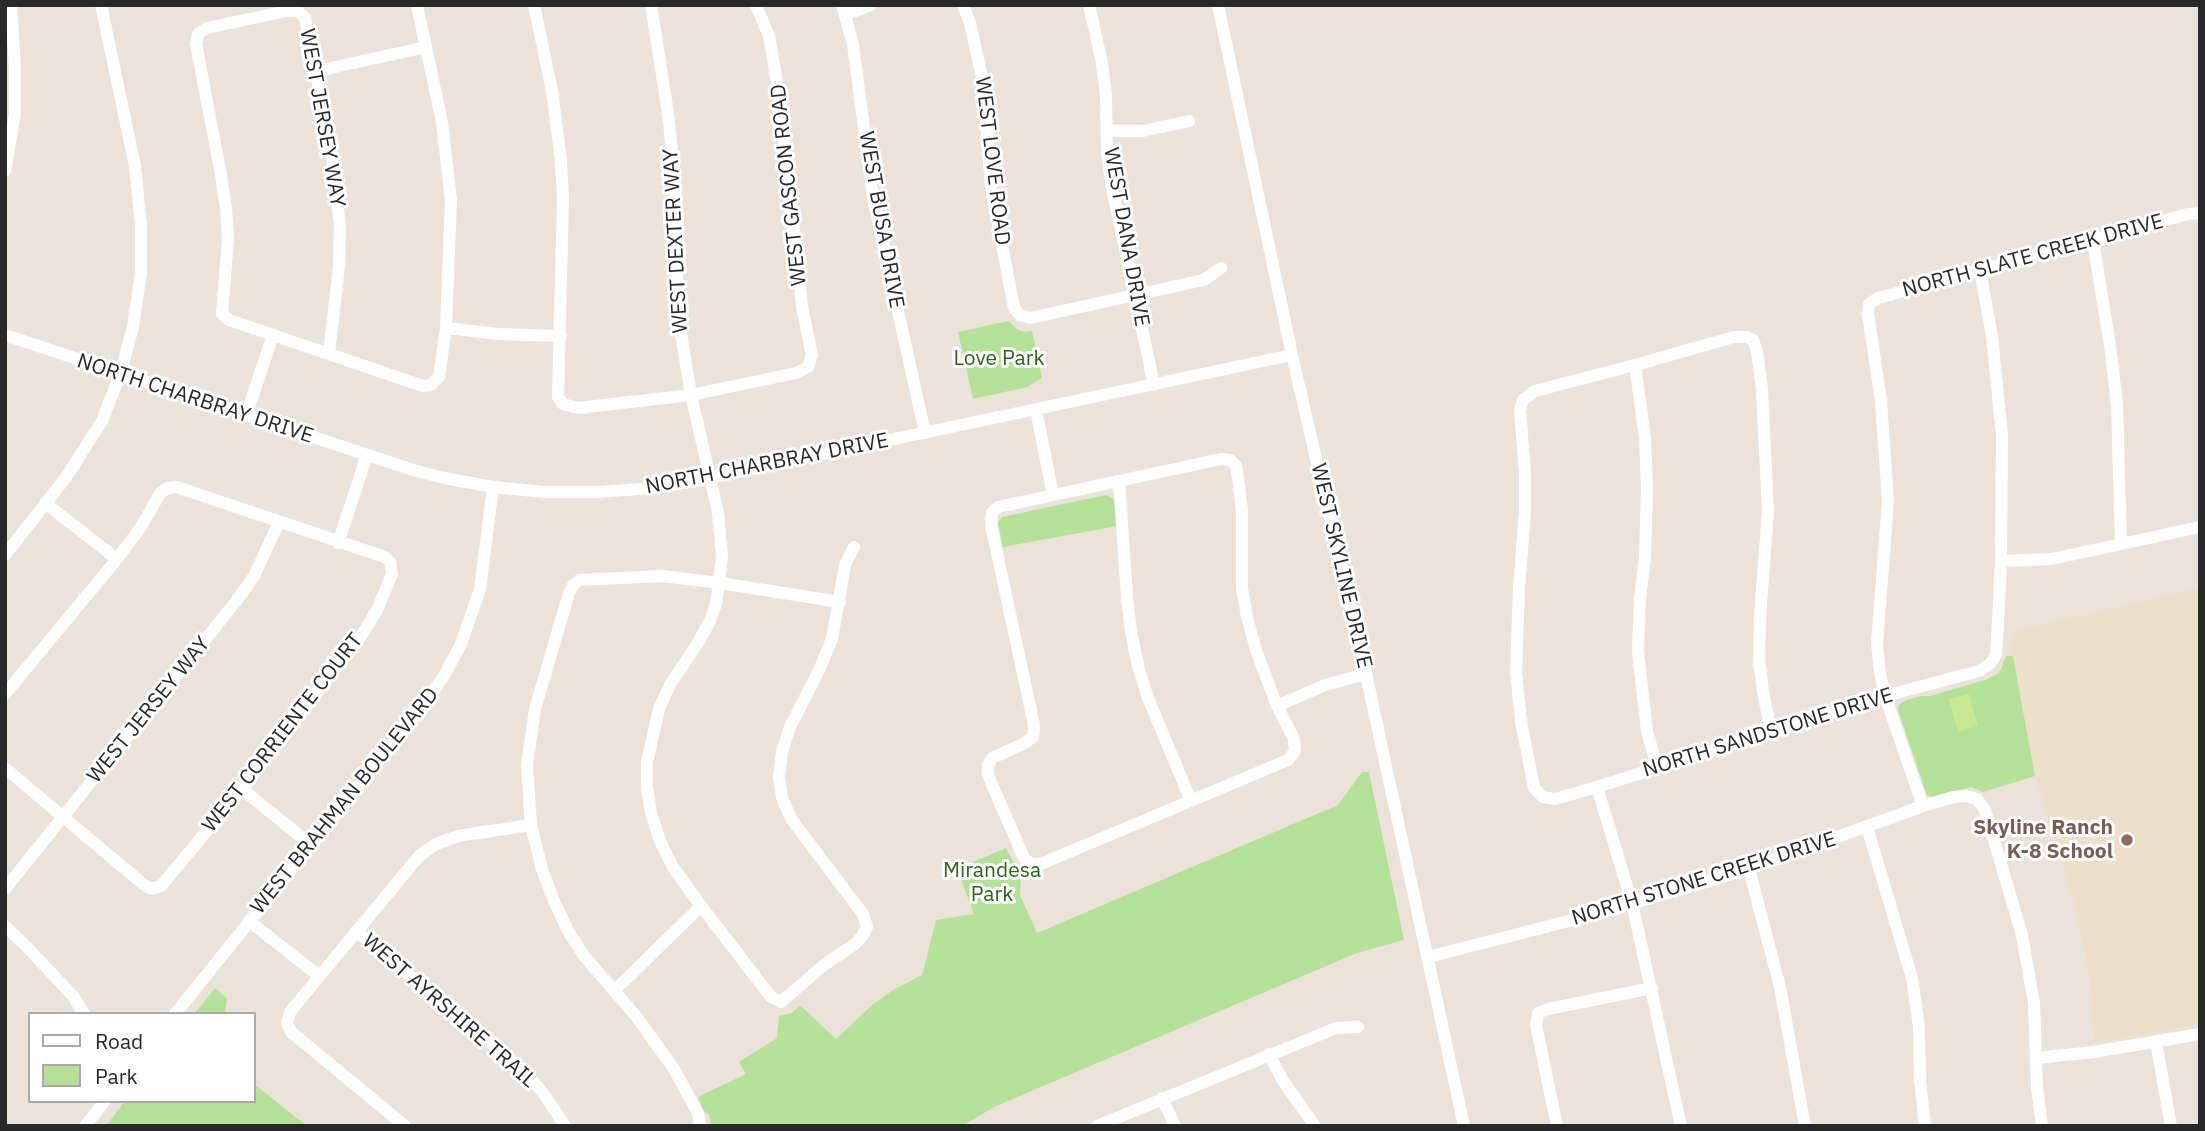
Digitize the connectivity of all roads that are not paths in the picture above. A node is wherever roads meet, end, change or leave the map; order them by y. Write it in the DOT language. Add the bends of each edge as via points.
graph roads {
  1 [pos="11,5"];
  2 [pos="101,5"];
  3 [pos="417,5"];
  4 [pos="534,5"];
  5 [pos="651,5"];
  6 [pos="756,5"];
  7 [pos="871,5"];
  8 [pos="963,5"];
  9 [pos="1089,5"];
  10 [pos="1218,5"];
  11 [pos="844,10"];
  12 [pos="426,47"];
  13 [pos="317,71"];
  14 [pos="1189,121"];
  15 [pos="1107,131"];
  16 [pos="5,171"];
  17 [pos="2200,213"];
  18 [pos="2093,241"];
  19 [pos="1222,268"];
  20 [pos="1980,271"];
  21 [pos="1135,296"];
  22 [pos="446,328"];
  23 [pos="5,335"];
  24 [pos="273,335"];
  25 [pos="561,336"];
  26 [pos="329,354"];
  27 [pos="1292,355"];
  28 [pos="1635,365"];
  29 [pos="120,374"];
  30 [pos="1154,385"];
  31 [pos="691,395"];
  32 [pos="1036,410"];
  33 [pos="246,416"];
  34 [pos="925,433"];
  35 [pos="367,455"];
  36 [pos="710,478"];
  37 [pos="1119,481"];
  38 [pos="494,487"];
  39 [pos="1054,495"];
  40 [pos="45,503"];
  41 [pos="279,522"];
  42 [pos="2200,527"];
  43 [pos="338,543"];
  44 [pos="2121,544"];
  45 [pos="854,547"];
  46 [pos="5,555"];
  47 [pos="117,559"];
  48 [pos="2001,561"];
  49 [pos="720,583"];
  50 [pos="840,602"];
  51 [pos="1366,674"];
  52 [pos="5,694"];
  53 [pos="1885,696"];
  54 [pos="1277,706"];
  55 [pos="1771,732"];
  56 [pos="5,768"];
  57 [pos="1657,768"];
  58 [pos="1597,787"];
  59 [pos="242,789"];
  60 [pos="1191,801"];
  61 [pos="1923,806"];
  62 [pos="64,817"];
  63 [pos="531,825"];
  64 [pos="1867,827"];
  65 [pos="311,845"];
  66 [pos="1749,869"];
  67 [pos="5,889"];
  68 [pos="1632,903"];
  69 [pos="701,906"];
  70 [pos="249,921"];
  71 [pos="5,926"];
  72 [pos="356,931"];
  73 [pos="1428,957"];
  74 [pos="319,976"];
  75 [pos="1652,988"];
  76 [pos="614,991"];
  77 [pos="84,1012"];
  78 [pos="177,1012"];
  79 [pos="1358,1027"];
  80 [pos="2200,1034"];
  81 [pos="2156,1042"];
  82 [pos="1269,1054"];
  83 [pos="2036,1058"];
  84 [pos="1162,1098"];
  85 [pos="102,1103"];
  86 [pos="701,1125"];
  87 [pos="85,1126"];
  88 [pos="405,1126"];
  89 [pos="565,1126"];
  90 [pos="1097,1126"];
  91 [pos="1175,1126"];
  92 [pos="1315,1126"];
  93 [pos="1464,1126"];
  94 [pos="1557,1126"];
  95 [pos="1681,1126"];
  96 [pos="1805,1126"];
  97 [pos="1925,1126"];
  98 [pos="2042,1126"];
  99 [pos="2171,1126"];
  1 -- 16 [label="street" via="15,113"];
  2 -- 29 [label="street" via="135,166 141,226 137,302"];
  3 -- 12 [label="street"];
  4 -- 25 [label="street" via="561,160"];
  5 -- 31 [label="street, WEST DEXTER WAY" via="668,113 678,225 676,303"];
  6 -- 31 [label="street, WEST GASCON ROAD" via="769,36 780,99 811,355 808,367 796,373"];
  7 -- 11 [label="street"];
  8 -- 21 [label="street, WEST LOVE ROAD" via="983,82 991,187 1014,308 1030,318"];
  9 -- 15 [label="street, WEST DANA DRIVE" via="1102,63"];
  10 -- 27 [label="street, WEST SKYLINE DRIVE"];
  11 -- 34 [label="street, WEST BUSA DRIVE" via="853,44 873,198"];
  12 -- 13 [label="street"];
  12 -- 22 [label="street" via="442,122 451,201"];
  13 -- 24 [label="street, WEST JERSEY WAY" via="305,18 297,10 207,28 198,34 195,44 226,219 222,314"];
  13 -- 26 [label="street, WEST JERSEY WAY" via="340,226"];
  14 -- 15 [label="street" via="1143,131"];
  15 -- 21 [label="street, WEST DANA DRIVE" via="1112,188"];
  17 -- 18 [label="street, NORTH SLATE CREEK DRIVE"];
  18 -- 20 [label="street, NORTH SLATE CREEK DRIVE"];
  18 -- 44 [label="street" via="2117,404"];
  19 -- 21 [label="street" via="1205,280"];
  20 -- 48 [label="street" via="2002,436"];
  20 -- 53 [label="street, NORTH SLATE CREEK DRIVE" via="1869,304 1887,488 1877,644"];
  21 -- 30 [label="street, WEST DANA DRIVE"];
  22 -- 25 [label="street"];
  22 -- 26 [label="street" via="439,377 431,385"];
  23 -- 29 [label="street, NORTH CHARBRAY DRIVE"];
  24 -- 26 [label="street"];
  24 -- 33 [label="street"];
  25 -- 31 [label="street" via="558,397 563,404 578,408"];
  27 -- 30 [label="street, NORTH CHARBRAY DRIVE"];
  27 -- 51 [label="street, WEST SKYLINE DRIVE"];
  28 -- 55 [label="street" via="1734,337 1753,340 1762,389 1768,511 1759,660"];
  28 -- 57 [label="street" via="1647,499 1638,652 1647,732"];
  28 -- 58 [label="street, NORTH SANDSTONE DRIVE" via="1535,391 1524,398 1520,410 1525,511 1516,672 1534,788 1555,799"];
  29 -- 33 [label="street, NORTH CHARBRAY DRIVE"];
  29 -- 40 [label="street" via="102,421"];
  30 -- 32 [label="street, NORTH CHARBRAY DRIVE"];
  31 -- 36 [label="street, WEST DEXTER WAY"];
  32 -- 34 [label="street, NORTH CHARBRAY DRIVE"];
  32 -- 39 [label="street"];
  33 -- 35 [label="street, NORTH CHARBRAY DRIVE"];
  34 -- 36 [label="street, NORTH CHARBRAY DRIVE"];
  35 -- 38 [label="street, NORTH CHARBRAY DRIVE" via="443,478"];
  35 -- 43 [label="street"];
  36 -- 38 [label="street, NORTH CHARBRAY DRIVE" via="599,492"];
  36 -- 49 [label="street, WEST DEXTER WAY" via="722,534"];
  37 -- 39 [label="street"];
  37 -- 54 [label="street" via="1221,459 1236,466 1242,514 1242,588 1256,650"];
  37 -- 60 [label="street" via="1127,597 1138,666"];
  38 -- 65 [label="street, WEST BRAHMAN BOULEVARD" via="480,589 461,644 428,700"];
  39 -- 60 [label="street" via="998,507 991,525 1034,725 1033,737 992,758 988,775 1024,858 1032,865 1043,863"];
  40 -- 46 [label="street"];
  40 -- 47 [label="street"];
  41 -- 43 [label="street"];
  41 -- 47 [label="street" via="177,487 168,488"];
  41 -- 62 [label="street, WEST JERSEY WAY" via="254,576 237,600"];
  42 -- 44 [label="street"];
  43 -- 59 [label="street, WEST CORRIENTE COURT" via="384,557 392,574 363,633"];
  44 -- 48 [label="street" via="2052,559"];
  45 -- 50 [label="street" via="845,565"];
  47 -- 52 [label="street"];
  48 -- 53 [label="street, NORTH SANDSTONE DRIVE" via="1996,655 1990,664"];
  49 -- 50 [label="street"];
  49 -- 63 [label="street" via="662,576 579,580 573,585 529,737"];
  49 -- 69 [label="street, WEST DEXTER WAY" via="710,621 659,709 647,762 651,813 660,841"];
  50 -- 69 [label="street, WEST DEXTER WAY" via="824,659 790,727 779,776 792,820 863,914 867,927 855,944 781,1002 771,997"];
  51 -- 54 [label="street" via="1325,685"];
  51 -- 73 [label="street, WEST SKYLINE DRIVE"];
  53 -- 55 [label="street, NORTH SANDSTONE DRIVE"];
  53 -- 61 [label="street"];
  54 -- 60 [label="street" via="1294,738 1296,751 1288,760"];
  55 -- 57 [label="street, NORTH SANDSTONE DRIVE"];
  56 -- 62 [label="street"];
  57 -- 58 [label="street, NORTH SANDSTONE DRIVE"];
  58 -- 68 [label="street"];
  59 -- 62 [label="street, WEST CORRIENTE COURT" via="161,886 151,889"];
  59 -- 65 [label="street"];
  61 -- 64 [label="street, NORTH STONE CREEK DRIVE"];
  61 -- 83 [label="street, NORTH STONE CREEK DRIVE" via="1966,796 1977,799 1985,810 2022,935 2034,1003"];
  62 -- 67 [label="street, WEST JERSEY WAY"];
  63 -- 72 [label="street" via="458,836 436,844 406,870"];
  63 -- 76 [label="street" via="542,869 569,933"];
  64 -- 66 [label="street, NORTH STONE CREEK DRIVE"];
  64 -- 97 [label="street" via="1912,978"];
  65 -- 70 [label="street, WEST BRAHMAN BOULEVARD"];
  66 -- 68 [label="street, NORTH STONE CREEK DRIVE"];
  66 -- 96 [label="street" via="1780,987"];
  68 -- 73 [label="street, NORTH STONE CREEK DRIVE"];
  68 -- 75 [label="street"];
  69 -- 76 [label="street"];
  70 -- 74 [label="street"];
  70 -- 78 [label="street, WEST BRAHMAN BOULEVARD"];
  71 -- 77 [label="street"];
  72 -- 74 [label="street"];
  72 -- 89 [label="street, WEST AYRSHIRE TRAIL" via="523,1070"];
  73 -- 93 [label="street, WEST SKYLINE DRIVE"];
  74 -- 88 [label="street" via="290,1012 292,1032"];
  75 -- 94 [label="street" via="1538,1013 1536,1026"];
  75 -- 95 [label="street"];
  76 -- 86 [label="street" via="674,1069"];
  79 -- 82 [label="street" via="1336,1028"];
  80 -- 81 [label="street"];
  81 -- 83 [label="street"];
  81 -- 99 [label="street"];
  82 -- 84 [label="street"];
  82 -- 92 [label="street"];
  83 -- 98 [label="street"];
  84 -- 90 [label="street"];
  84 -- 91 [label="street"];
  85 -- 87 [label="street"];
}
